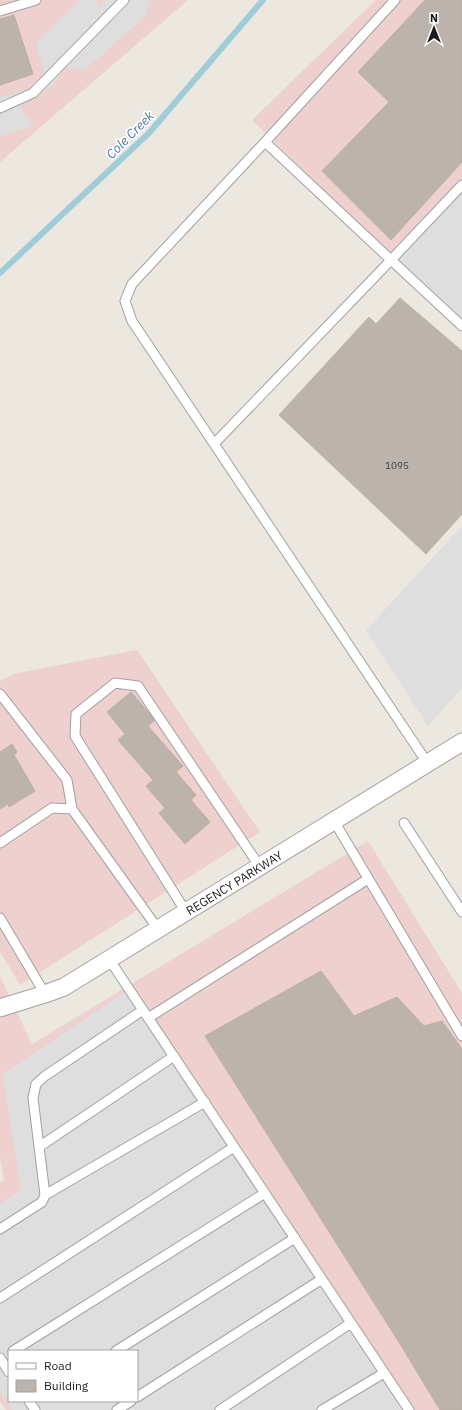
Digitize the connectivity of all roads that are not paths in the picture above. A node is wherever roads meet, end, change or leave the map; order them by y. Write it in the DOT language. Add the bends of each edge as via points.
graph roads {
  1 [pos="36,0"];
  2 [pos="124,0"];
  3 [pos="395,0"];
  4 [pos="0,11"];
  5 [pos="0,108"];
  6 [pos="265,142"];
  7 [pos="462,185"];
  8 [pos="391,260"];
  9 [pos="462,326"];
  10 [pos="214,444"];
  11 [pos="0,694"];
  12 [pos="460,747"];
  13 [pos="428,764"];
  14 [pos="72,809"];
  15 [pos="334,821"];
  16 [pos="404,823"];
  17 [pos="0,843"];
  18 [pos="260,867"];
  19 [pos="368,879"];
  20 [pos="186,912"];
  21 [pos="462,912"];
  22 [pos="0,918"];
  23 [pos="158,929"];
  24 [pos="109,959"];
  25 [pos="45,994"];
  26 [pos="0,1008"];
  27 [pos="143,1010"];
  28 [pos="148,1018"];
  29 [pos="462,1036"];
  30 [pos="174,1056"];
  31 [pos="205,1102"];
  32 [pos="234,1146"];
  33 [pos="39,1147"];
  34 [pos="265,1193"];
  35 [pos="45,1195"];
  36 [pos="0,1229"];
  37 [pos="295,1238"];
  38 [pos="322,1279"];
  39 [pos="0,1298"];
  40 [pos="352,1323"];
  41 [pos="15,1350"];
  42 [pos="118,1350"];
  43 [pos="0,1359"];
  44 [pos="8,1371"];
  45 [pos="384,1373"];
  46 [pos="138,1396"];
  47 [pos="129,1402"];
  48 [pos="117,1410"];
  49 [pos="220,1410"];
  50 [pos="322,1410"];
  51 [pos="409,1410"];
  1 -- 4 [label="lane"];
  2 -- 5 [label="lane" via="33,93"];
  3 -- 6 [label="lane"];
  6 -- 8 [label="lane"];
  6 -- 10 [label="lane" via="132,284 125,301 132,321"];
  7 -- 8 [label="lane"];
  8 -- 9 [label="lane"];
  8 -- 10 [label="lane"];
  10 -- 13 [label="lane"];
  11 -- 14 [label="lane" via="67,780"];
  12 -- 13 [label="street, REGENCY PARKWAY"];
  13 -- 15 [label="street, REGENCY PARKWAY"];
  14 -- 17 [label="lane" via="52,808"];
  14 -- 23 [label="lane"];
  15 -- 18 [label="street, REGENCY PARKWAY"];
  15 -- 19 [label="lane"];
  16 -- 21 [label="lane"];
  18 -- 20 [label="street, REGENCY PARKWAY"];
  18 -- 20 [label="lane" via="138,686 115,682 76,714 75,736"];
  19 -- 28 [label="lane"];
  19 -- 29 [label="lane"];
  20 -- 23 [label="street, REGENCY PARKWAY"];
  22 -- 25 [label="lane"];
  23 -- 24 [label="street, REGENCY PARKWAY"];
  24 -- 25 [label="street, REGENCY PARKWAY" via="64,987"];
  24 -- 27 [label="lane"];
  25 -- 26 [label="street, REGENCY PARKWAY"];
  27 -- 28 [label="lane"];
  27 -- 33 [label="lane" via="44,1076 36,1084 33,1098"];
  28 -- 30 [label="lane"];
  30 -- 31 [label="lane"];
  30 -- 33 [label="lane"];
  31 -- 32 [label="lane"];
  31 -- 35 [label="lane"];
  32 -- 34 [label="lane"];
  32 -- 39 [label="lane"];
  33 -- 35 [label="lane"];
  34 -- 37 [label="lane"];
  34 -- 41 [label="lane"];
  35 -- 36 [label="lane" via="42,1202"];
  37 -- 38 [label="lane"];
  37 -- 42 [label="lane"];
  38 -- 40 [label="lane"];
  38 -- 46 [label="lane"];
  40 -- 45 [label="lane"];
  40 -- 49 [label="lane"];
  43 -- 44 [label="lane"];
  45 -- 50 [label="lane"];
  45 -- 51 [label="lane"];
  47 -- 48 [label="lane"];
}
